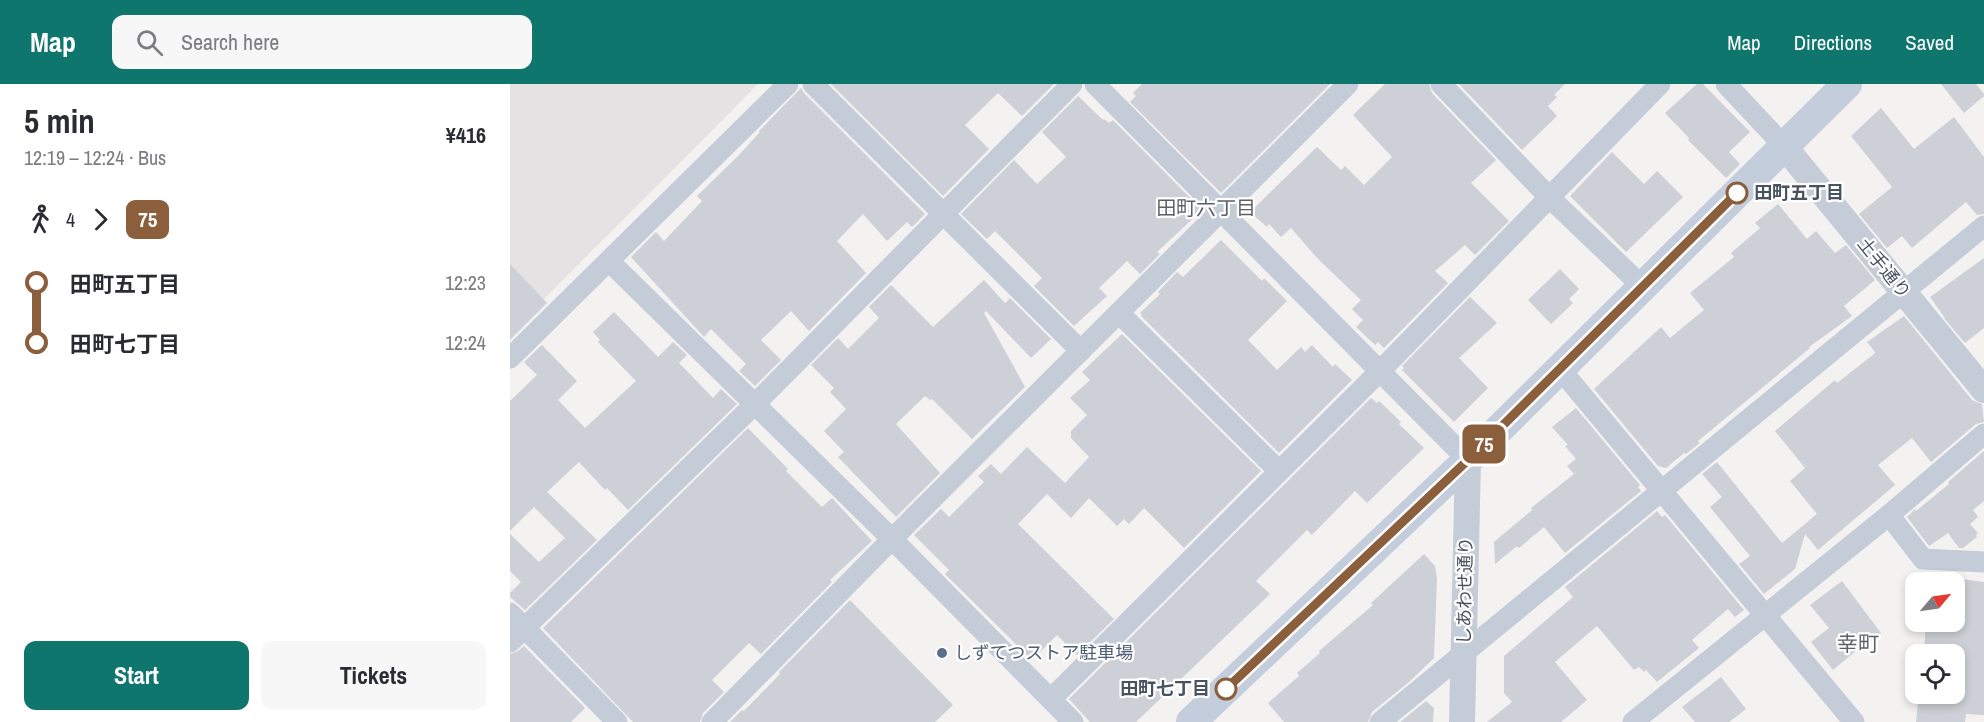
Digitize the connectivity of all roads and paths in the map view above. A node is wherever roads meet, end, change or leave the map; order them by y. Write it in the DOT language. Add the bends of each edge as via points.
graph roads {
  1 [pos="788,84"];
  2 [pos="813,84"];
  3 [pos="1072,84"];
  4 [pos="1095,84"];
  5 [pos="1348,84"];
  6 [pos="1441,84"];
  7 [pos="1660,84"];
  8 [pos="1725,84"];
  9 [pos="1847,84"];
  10 [pos="1784,146"];
  11 [pos="1549,197"];
  12 [pos="1221,212"];
  13 [pos="943,214"];
  14 [pos="1984,226"];
  15 [pos="609,261"];
  16 [pos="1643,287"];
  17 [pos="1903,291"];
  18 [pos="1119,313"];
  19 [pos="1081,351"];
  20 [pos="510,358"];
  21 [pos="1561,369"];
  22 [pos="1380,371"];
  23 [pos="1984,390"];
  24 [pos="755,404"];
  25 [pos="1984,434"];
  26 [pos="1468,460"];
  27 [pos="1279,471"];
  28 [pos="1661,489"];
  29 [pos="1889,515"];
  30 [pos="892,539"];
  31 [pos="1984,562"];
  32 [pos="1765,614"];
  33 [pos="515,628"];
  34 [pos="1464,653"];
  35 [pos="1051,699"];
  36 [pos="617,722"];
  37 [pos="712,722"];
  38 [pos="1073,722"];
  39 [pos="1191,722"];
  40 [pos="1380,722"];
  41 [pos="1462,722"];
  42 [pos="1633,722"];
  43 [pos="1854,722"];
  1 -- 15 [label="street"];
  2 -- 13 [label="street"];
  3 -- 13 [label="street"];
  4 -- 12 [label="street"];
  5 -- 12 [label="street"];
  6 -- 11 [label="street"];
  7 -- 11 [label="street"];
  8 -- 10 [label="street"];
  9 -- 10 [label="main road"];
  10 -- 16 [label="main road"];
  10 -- 17 [label="street, 土手通り"];
  11 -- 16 [label="street"];
  11 -- 22 [label="street"];
  12 -- 18 [label="street"];
  12 -- 22 [label="street"];
  13 -- 19 [label="street"];
  13 -- 24 [label="street"];
  14 -- 17 [label="street"];
  15 -- 20 [label="street"];
  15 -- 24 [label="street"];
  16 -- 21 [label="main road"];
  17 -- 23 [label="street, 土手通り"];
  17 -- 28 [label="street"];
  18 -- 19 [label="street"];
  18 -- 27 [label="street"];
  19 -- 30 [label="street"];
  21 -- 26 [label="main road"];
  21 -- 28 [label="street"];
  22 -- 26 [label="street"];
  22 -- 27 [label="street"];
  24 -- 30 [label="street"];
  24 -- 33 [label="street"];
  25 -- 29 [label="street"];
  26 -- 34 [label="street, しあわせ通り"];
  26 -- 39 [label="main road"];
  27 -- 35 [label="street"];
  28 -- 32 [label="street"];
  28 -- 34 [label="street"];
  29 -- 31 [label="street" via="1923,559"];
  29 -- 32 [label="street"];
  30 -- 35 [label="street"];
  30 -- 37 [label="street"];
  32 -- 42 [label="street"];
  32 -- 43 [label="street"];
  33 -- 36 [label="street"];
  34 -- 40 [label="street"];
  34 -- 41 [label="street, しあわせ通り"];
  35 -- 38 [label="street"];
}
